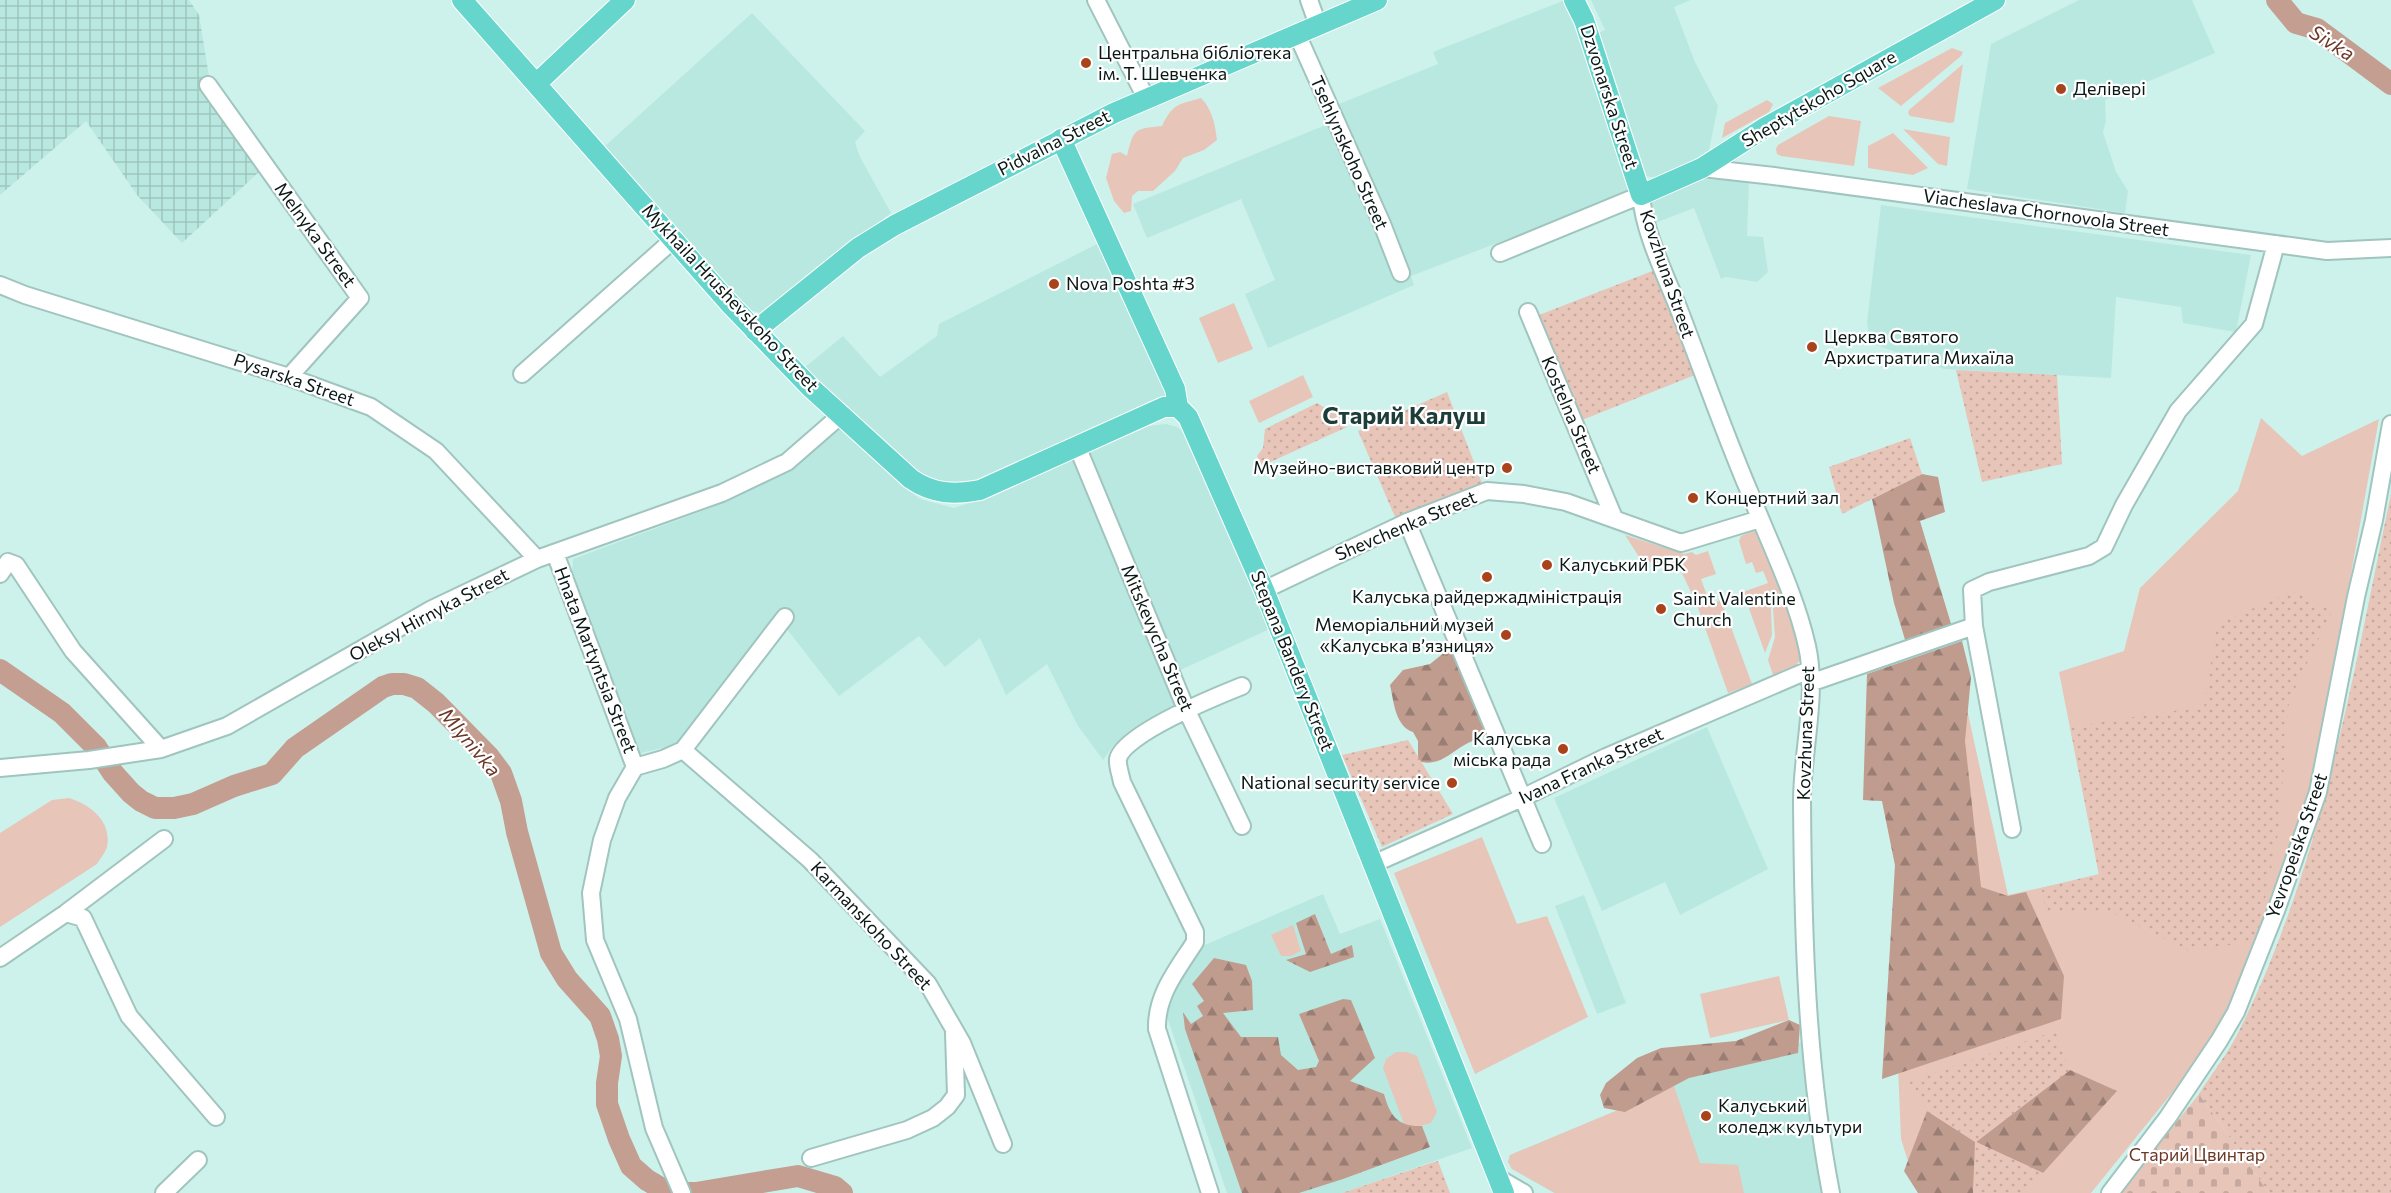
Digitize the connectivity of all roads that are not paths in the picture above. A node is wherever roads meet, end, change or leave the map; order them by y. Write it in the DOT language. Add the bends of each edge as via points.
graph roads {
  1 [pos="462,0"];
  2 [pos="625,0"];
  3 [pos="1096,0"];
  4 [pos="1309,0"];
  5 [pos="1377,0"];
  6 [pos="1574,0"];
  7 [pos="1995,0"];
  8 [pos="1318,25"];
  9 [pos="1297,34"];
  10 [pos="537,83"];
  11 [pos="208,85"];
  12 [pos="1146,98"];
  13 [pos="1061,139"];
  14 [pos="1702,168"];
  15 [pos="1641,195"];
  16 [pos="673,240"];
  17 [pos="2276,244"];
  18 [pos="2391,248"];
  19 [pos="1500,253"];
  20 [pos="1401,273"];
  21 [pos="0,285"];
  22 [pos="1528,312"];
  23 [pos="755,331"];
  24 [pos="522,374"];
  25 [pos="289,377"];
  26 [pos="1178,406"];
  27 [pos="841,415"];
  28 [pos="2390,436"];
  29 [pos="1077,446"];
  30 [pos="1614,518"];
  31 [pos="1760,519"];
  32 [pos="1407,522"];
  33 [pos="555,553"];
  34 [pos="537,559"];
  35 [pos="0,574"];
  36 [pos="1264,590"];
  37 [pos="785,617"];
  38 [pos="1974,626"];
  39 [pos="1810,676"];
  40 [pos="1242,686"];
  41 [pos="1186,709"];
  42 [pos="161,749"];
  43 [pos="683,750"];
  44 [pos="635,767"];
  45 [pos="0,768"];
  46 [pos="1522,798"];
  47 [pos="1242,826"];
  48 [pos="2013,830"];
  49 [pos="164,839"];
  50 [pos="1542,844"];
  51 [pos="1373,864"];
  52 [pos="66,913"];
  53 [pos="0,958"];
  54 [pos="954,1026"];
  55 [pos="216,1117"];
  56 [pos="1003,1144"];
  57 [pos="811,1158"];
  58 [pos="198,1160"];
  59 [pos="1501,1186"];
  60 [pos="681,1188"];
  61 [pos="164,1193"];
  62 [pos="1210,1193"];
  63 [pos="1524,1193"];
  64 [pos="1831,1193"];
  65 [pos="2110,1193"];
  1 -- 10 [label="main road, Mykhaila Hrushevskoho Street"];
  2 -- 10 [label="main road"];
  3 -- 12 [label="street"];
  4 -- 8 [label="street"];
  5 -- 8 [label="main road, Pidvalna Street"];
  6 -- 15 [label="main road, Dzvonarska Street"];
  7 -- 14 [label="main road, Sheptytskoho Square" via="1766,127"];
  8 -- 9 [label="main road, Pidvalna Street"];
  9 -- 12 [label="main road, Pidvalna Street"];
  9 -- 20 [label="street, Tsehlynskoho Street"];
  10 -- 16 [label="main road, Mykhaila Hrushevskoho Street"];
  11 -- 25 [label="street, Melnyka Street" via="360,298"];
  12 -- 13 [label="main road, Pidvalna Street"];
  13 -- 23 [label="main road, Pidvalna Street" via="858,248"];
  13 -- 26 [label="main road, Stepana Bandery Street" via="1175,389"];
  14 -- 15 [label="main road, Sheptytskoho Square"];
  14 -- 17 [label="street, Viacheslava Chornovola Street"];
  15 -- 19 [label="street"];
  15 -- 31 [label="street, Kovzhuna Street" via="1660,260"];
  16 -- 23 [label="main road, Mykhaila Hrushevskoho Street"];
  16 -- 24 [label="street"];
  17 -- 18 [label="street, Viacheslava Chornovola Street" via="2327,251"];
  17 -- 38 [label="street" via="2254,324 2178,411 2104,547 2089,556 1972,590"];
  21 -- 25 [label="street, Pysarska Street"];
  22 -- 30 [label="street, Kostelna Street"];
  23 -- 27 [label="main road, Mykhaila Hrushevskoho Street"];
  25 -- 34 [label="street, Pysarska Street" via="371,407 405,428 436,451"];
  26 -- 29 [label="main road, Mykhaila Hrushevskoho Street" via="1164,407"];
  26 -- 36 [label="main road, Stepana Bandery Street" via="1188,417"];
  27 -- 29 [label="main road, Mykhaila Hrushevskoho Street" via="911,479 925,489 941,492 980,490"];
  27 -- 33 [label="street, Oleksy Hirnyka Street" via="787,462 722,493"];
  28 -- 65 [label="street, Yevropeiska Street" via="2318,792 2277,908 2236,1012 2220,1041"];
  29 -- 41 [label="street, Mitskevycha Street"];
  30 -- 31 [label="street, Shevchenka Street" via="1681,543"];
  30 -- 32 [label="street, Shevchenka Street" via="1566,502 1487,491"];
  31 -- 39 [label="street, Kovzhuna Street" via="1798,612 1808,649"];
  32 -- 36 [label="street, Shevchenka Street"];
  32 -- 46 [label="street"];
  33 -- 34 [label="street, Oleksy Hirnyka Street"];
  33 -- 44 [label="street, Hnata Martyntsia Street"];
  34 -- 42 [label="street, Oleksy Hirnyka Street" via="432,609 227,726"];
  35 -- 42 [label="street" via="8,562 16,565 73,651"];
  36 -- 51 [label="main road, Stepana Bandery Street"];
  37 -- 43 [label="street"];
  38 -- 39 [label="street, Ivana Franka Street"];
  38 -- 48 [label="street"];
  39 -- 46 [label="street, Ivana Franka Street" via="1606,757"];
  39 -- 64 [label="street, Kovzhuna Street" via="1802,796 1806,972 1819,1133"];
  40 -- 41 [label="street"];
  41 -- 47 [label="street, Mitskevycha Street"];
  41 -- 62 [label="street" via="1126,745 1118,759 1122,782 1195,932 1195,942 1160,1000 1157,1029"];
  42 -- 45 [label="street, Oleksy Hirnyka Street"];
  43 -- 44 [label="street, Hnata Martyntsia Street"];
  43 -- 54 [label="street, Karmanskoho Street" via="810,860 928,984"];
  44 -- 60 [label="street, Hnata Martyntsia Street" via="617,798 602,840 591,893 595,940 628,1019 654,1128"];
  46 -- 50 [label="street"];
  46 -- 51 [label="street, Ivana Franka Street"];
  49 -- 52 [label="street"];
  51 -- 59 [label="main road, Stepana Bandery Street"];
  52 -- 53 [label="street"];
  52 -- 55 [label="street" via="83,918 129,1016"];
  54 -- 56 [label="street, Karmanskoho Street"];
  54 -- 57 [label="street" via="956,1095 947,1107 907,1130"];
  58 -- 61 [label="street"];
  59 -- 63 [label="street"];
}
